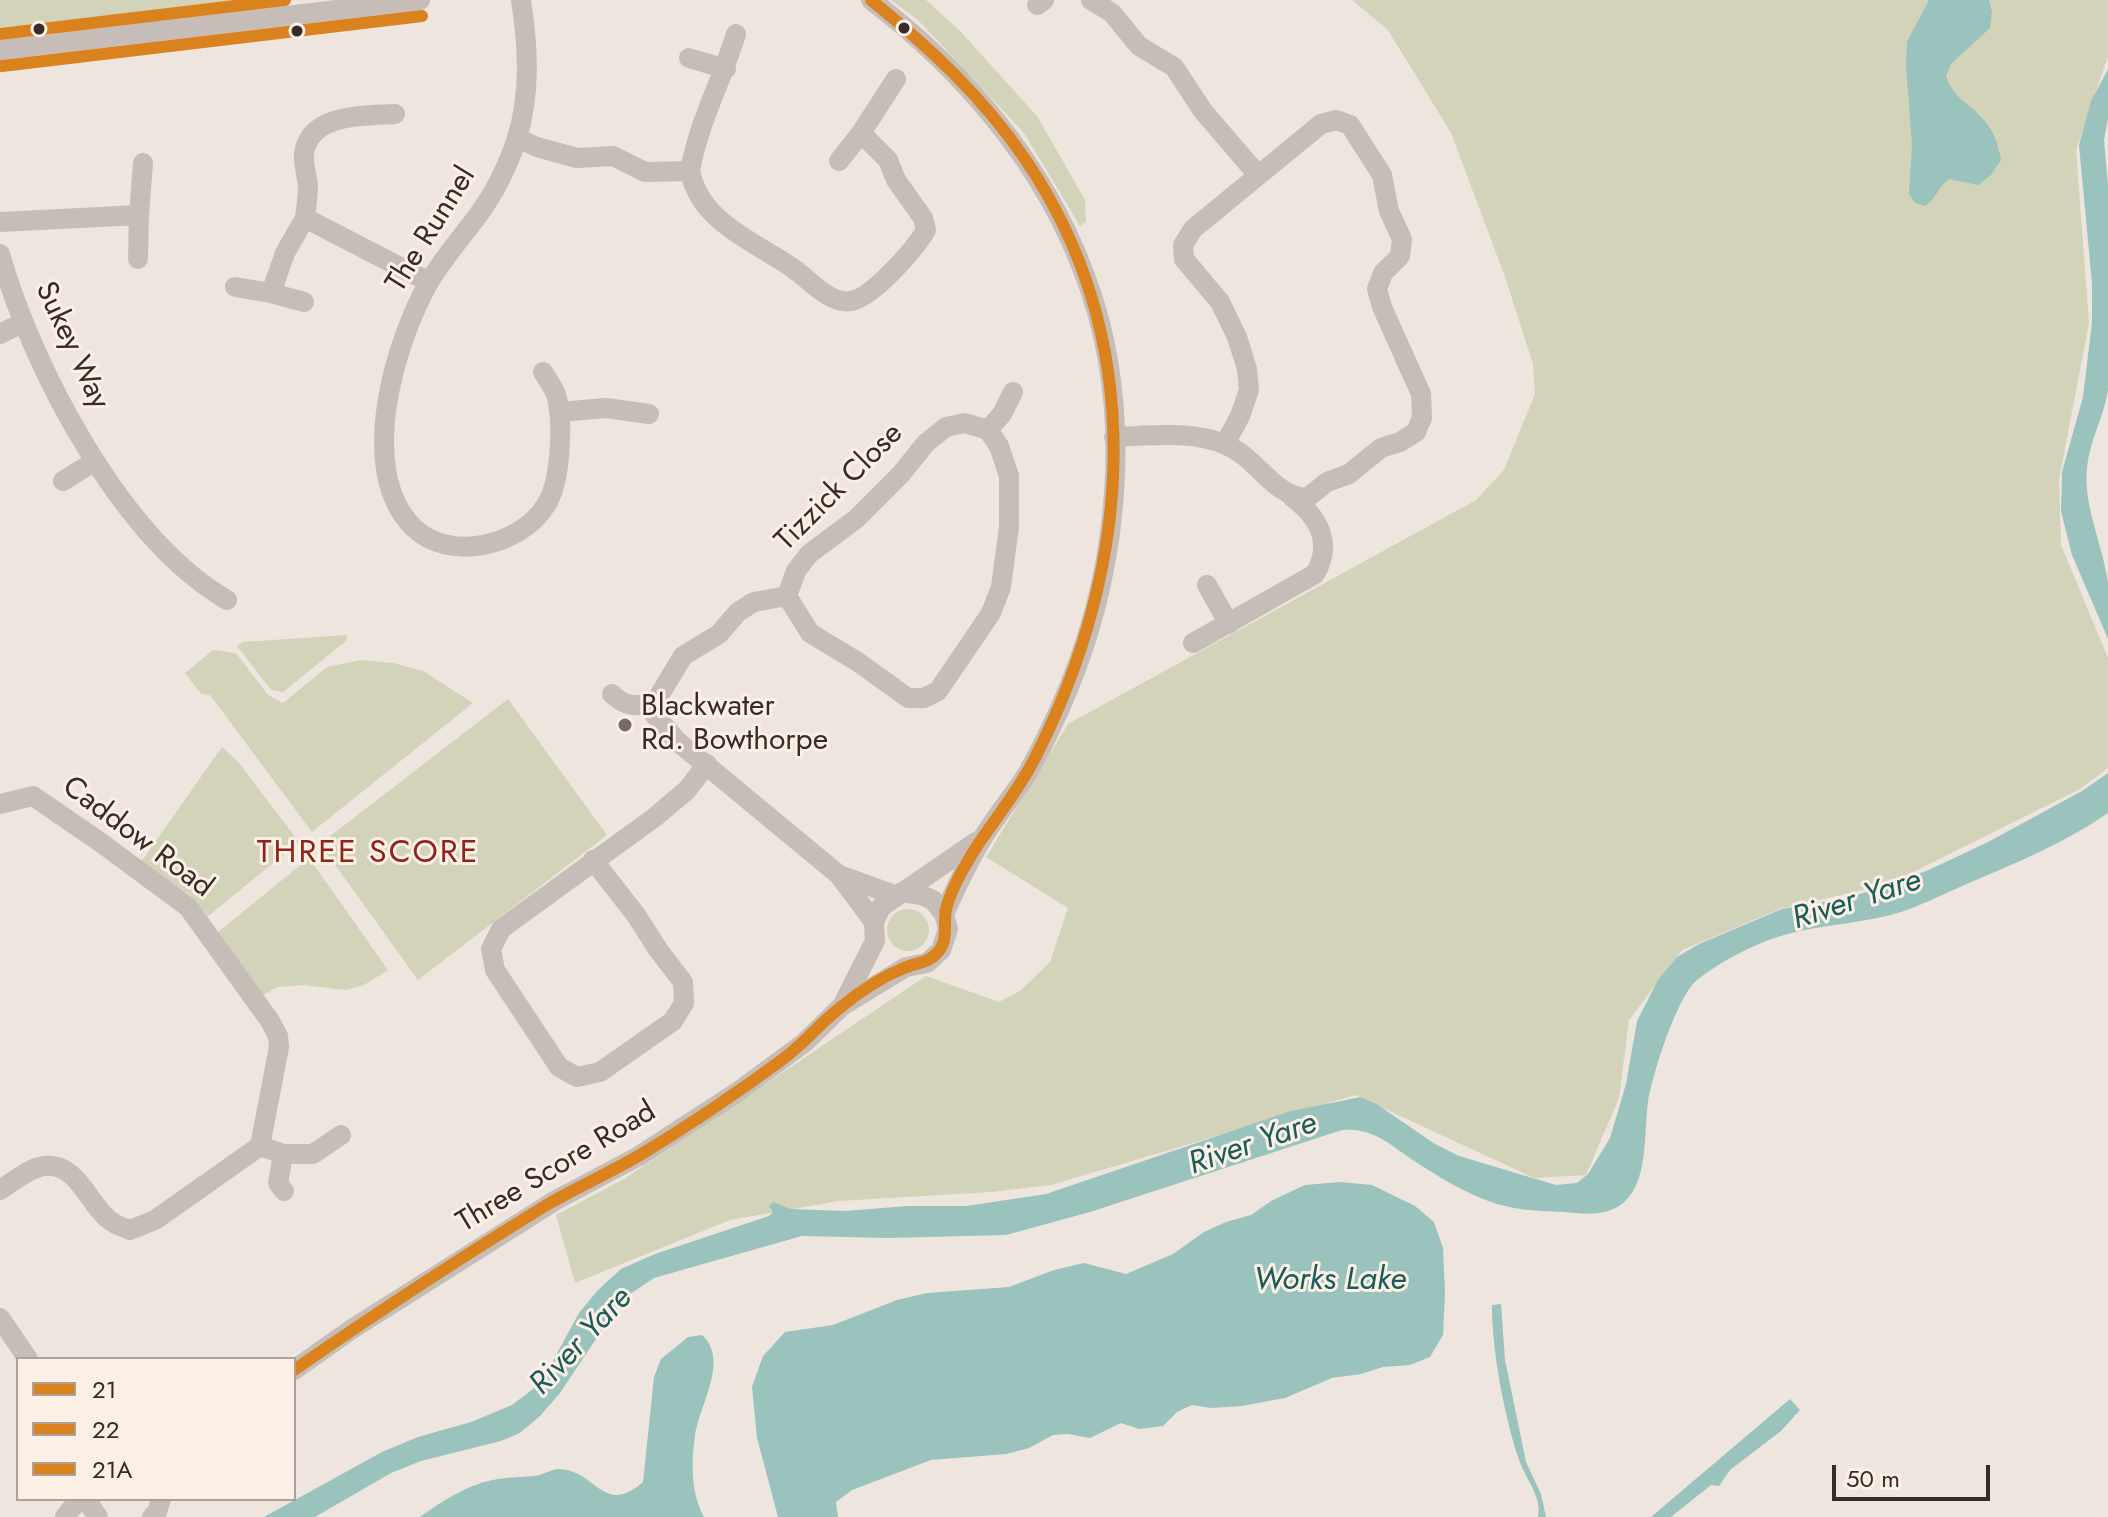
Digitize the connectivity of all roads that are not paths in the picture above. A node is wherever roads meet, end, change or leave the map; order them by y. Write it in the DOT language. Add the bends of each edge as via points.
graph roads {
  1 [pos="420,0"];
  2 [pos="521,0"];
  3 [pos="871,0"];
  4 [pos="1091,0"];
  5 [pos="736,34"];
  6 [pos="0,50"];
  7 [pos="689,58"];
  8 [pos="726,69"];
  9 [pos="896,79"];
  10 [pos="395,114"];
  11 [pos="861,133"];
  12 [pos="517,138"];
  13 [pos="839,161"];
  14 [pos="143,163"];
  15 [pos="690,171"];
  16 [pos="1257,174"];
  17 [pos="139,215"];
  18 [pos="305,218"];
  19 [pos="0,222"];
  20 [pos="0,254"];
  21 [pos="138,259"];
  22 [pos="429,282"];
  23 [pos="235,287"];
  24 [pos="271,293"];
  25 [pos="304,302"];
  26 [pos="22,323"];
  27 [pos="0,334"];
  28 [pos="543,372"];
  29 [pos="1013,392"];
  30 [pos="559,412"];
  31 [pos="649,414"];
  32 [pos="988,430"];
  33 [pos="1114,437"];
  34 [pos="1225,444"];
  35 [pos="95,461"];
  36 [pos="63,481"];
  37 [pos="1292,497"];
  38 [pos="1207,585"];
  39 [pos="787,596"];
  40 [pos="227,600"];
  41 [pos="1229,624"];
  42 [pos="1193,643"];
  43 [pos="612,694"];
  44 [pos="654,704"];
  45 [pos="707,764"];
  46 [pos="0,804"];
  47 [pos="984,836"];
  48 [pos="593,860"];
  49 [pos="839,875"];
  50 [pos="900,894"];
  51 [pos="944,914"];
  52 [pos="874,932"];
  53 [pos="906,967"];
  54 [pos="842,1006"];
  55 [pos="341,1135"];
  56 [pos="260,1146"];
  57 [pos="283,1154"];
  58 [pos="0,1190"];
  59 [pos="284,1191"];
  60 [pos="0,1318"];
  61 [pos="27,1357"];
  62 [pos="296,1369"];
  63 [pos="77,1501"];
  64 [pos="65,1517"];
  1 -- 6 [label="street"];
  2 -- 12 [label="street, The Runnel" via="528,71"];
  3 -- 33 [label="street, Three Score Road" via="977,97 1041,183 1085,273 1098,316"];
  4 -- 16 [label="street" via="1112,13 1139,46 1174,67 1203,111"];
  5 -- 8 [label="street"];
  7 -- 8 [label="street"];
  8 -- 15 [label="street" via="701,126"];
  9 -- 11 [label="street"];
  10 -- 18 [label="street" via="325,123 310,136 304,154"];
  11 -- 13 [label="street"];
  11 -- 15 [label="street" via="888,160 926,230 863,298 849,302 836,300 732,231 702,201"];
  12 -- 15 [label="street" via="577,158 613,156 645,172"];
  12 -- 22 [label="street, The Runnel" via="500,180"];
  14 -- 17 [label="street"];
  16 -- 34 [label="street" via="1193,229 1183,245 1184,259 1220,302 1247,369 1249,390"];
  16 -- 37 [label="street" via="1321,124 1336,120 1350,125 1382,175 1389,211 1402,239 1400,256 1383,273 1377,289 1421,394 1422,418 1416,432 1381,448 1307,498"];
  17 -- 19 [label="street"];
  17 -- 21 [label="street"];
  18 -- 22 [label="street"];
  18 -- 24 [label="street"];
  20 -- 26 [label="street, Sukey Way"];
  22 -- 30 [label="street, The Runnel" via="406,331 386,415 388,477 414,527 456,547 480,547 538,515 554,489"];
  23 -- 24 [label="street"];
  24 -- 25 [label="street"];
  26 -- 27 [label="street"];
  26 -- 35 [label="street, Sukey Way"];
  28 -- 30 [label="street, The Runnel" via="557,395"];
  29 -- 32 [label="street"];
  30 -- 31 [label="street" via="606,408"];
  32 -- 39 [label="street, Tizzick Close" via="965,423 946,427 926,443 856,519 809,554"];
  32 -- 39 [label="street, Tizzick Close" via="1009,476 1001,587 991,613 938,691 908,698 810,633"];
  33 -- 34 [label="street" via="1198,438"];
  33 -- 47 [label="street, Three Score Road" via="1109,541 1088,635 1037,755"];
  34 -- 37 [label="street"];
  35 -- 36 [label="street"];
  35 -- 40 [label="street, Sukey Way" via="148,532"];
  37 -- 41 [label="street" via="1303,505 1325,543 1324,560 1315,574"];
  38 -- 41 [label="street"];
  39 -- 44 [label="street" via="754,602 719,634 683,656"];
  41 -- 42 [label="street"];
  43 -- 44 [label="street" via="633,707"];
  44 -- 45 [label="street" via="654,714 677,741"];
  45 -- 48 [label="street" via="655,817"];
  45 -- 49 [label="street"];
  46 -- 56 [label="street, Caddow Road" via="33,796 174,896 206,930 278,1036"];
  47 -- 50 [label="street, Three Score Road"];
  47 -- 51 [label="street, Three Score Road"];
  48 -- 48 [label="street" via="683,982 684,1003 673,1021 600,1072 577,1077 559,1067 495,970 491,949 501,929"];
  49 -- 50 [label="street"];
  49 -- 52 [label="street"];
  50 -- 51 [label="street" via="933,900"];
  50 -- 52 [label="street, Three Score Road" via="881,907"];
  51 -- 53 [label="street, Three Score Road" via="948,929 941,950 927,963"];
  52 -- 53 [label="street" via="887,959"];
  52 -- 54 [label="street, Three Score Road"];
  53 -- 54 [label="street, Three Score Road"];
  54 -- 62 [label="street, Three Score Road" via="804,1043 736,1093 639,1156 556,1200"];
  55 -- 57 [label="street" via="313,1154"];
  56 -- 57 [label="street"];
  56 -- 58 [label="street" via="155,1220 130,1230 104,1217 66,1171 47,1165"];
  57 -- 59 [label="street" via="278,1183"];
  60 -- 61 [label="street"];
  63 -- 64 [label="street"];
}
